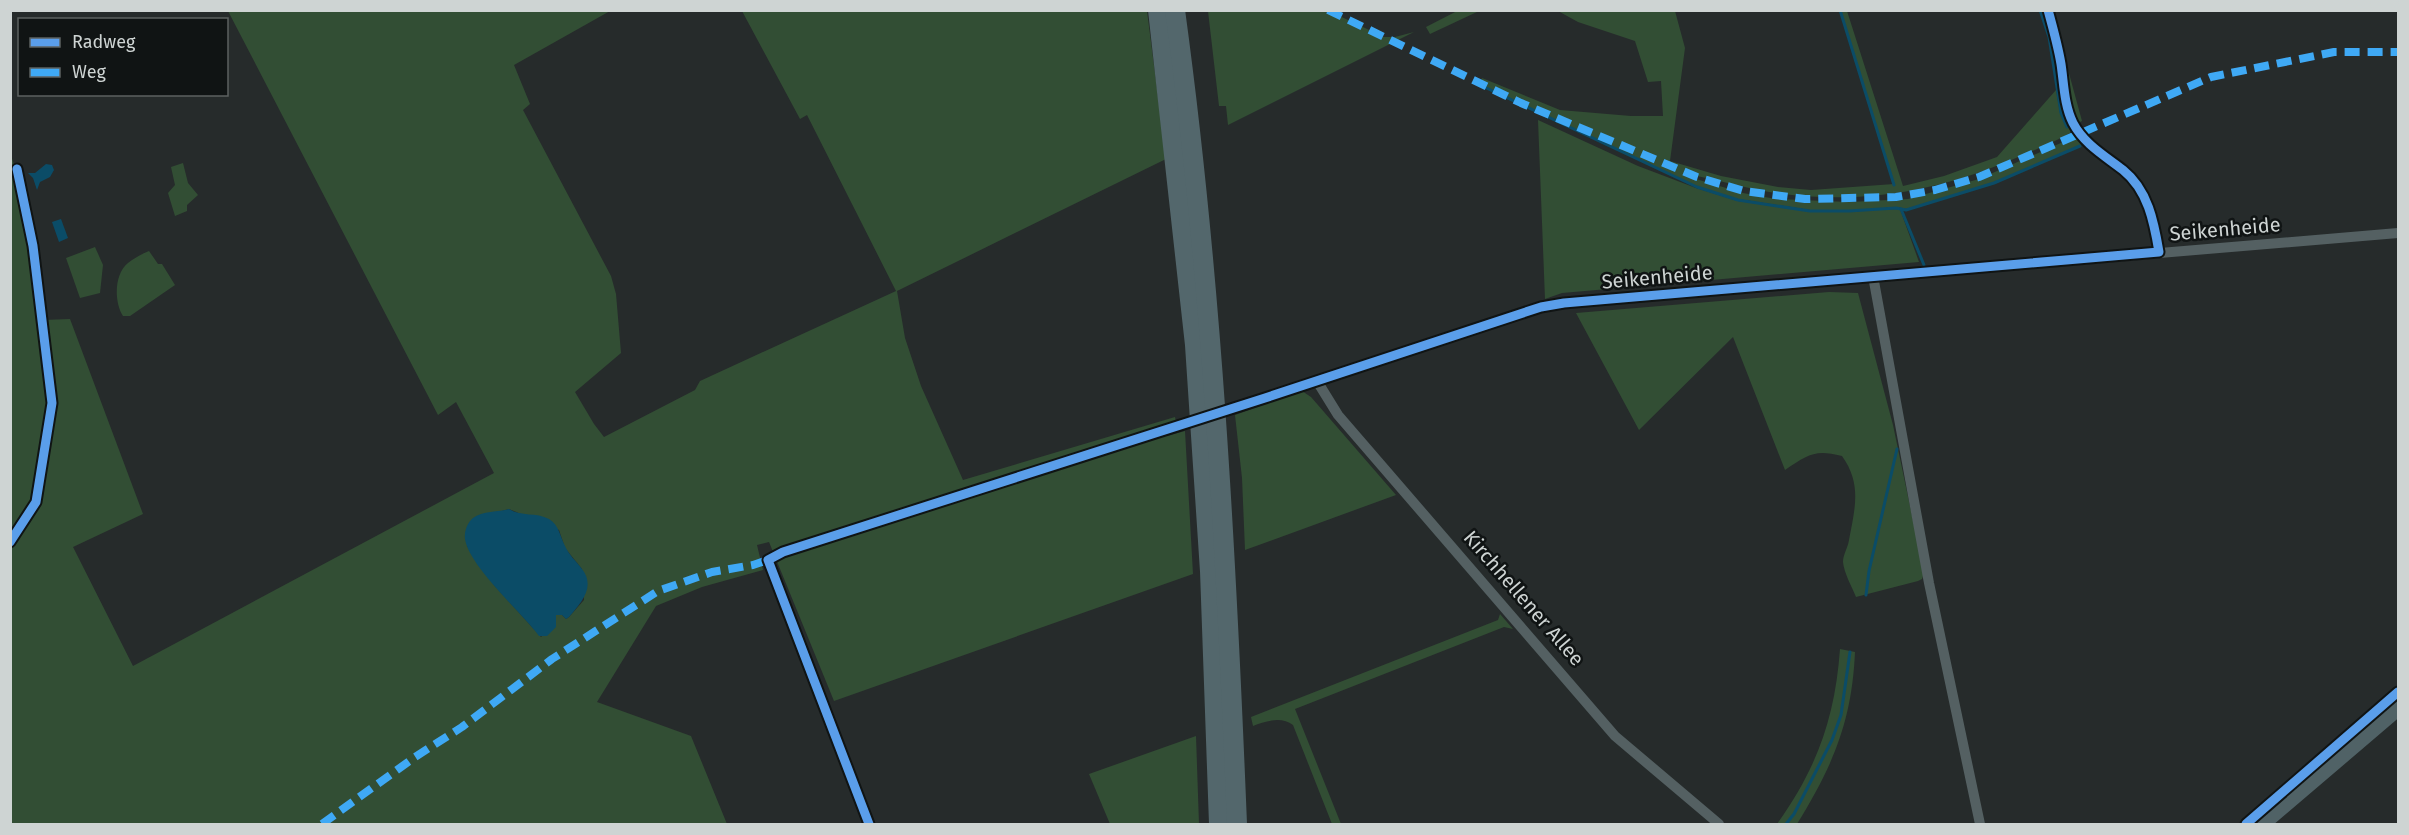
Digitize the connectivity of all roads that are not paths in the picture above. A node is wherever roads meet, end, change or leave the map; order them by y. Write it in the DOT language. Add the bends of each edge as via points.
graph roads {
  1 [pos="1158,10"];
  2 [pos="1175,10"];
  3 [pos="2048,10"];
  4 [pos="2398,233"];
  5 [pos="2159,252"];
  6 [pos="1873,276"];
  7 [pos="1317,381"];
  8 [pos="1176,427"];
  9 [pos="2398,708"];
  10 [pos="1219,825"];
  11 [pos="1237,825"];
  12 [pos="1719,825"];
  13 [pos="1980,825"];
  14 [pos="2262,825"];
  1 -- 10 [label="highway" via="1195,345 1210,571"];
  2 -- 11 [label="highway" via="1212,342 1227,571"];
  3 -- 5 [label="street" via="2067,110 2088,143 2138,185 2151,213"];
  4 -- 5 [label="street, Seikenheide"];
  5 -- 6 [label="street, Seikenheide"];
  6 -- 7 [label="street, Seikenheide" via="1541,307"];
  6 -- 13 [label="street" via="1929,583"];
  7 -- 8 [label="street, Seikenheide"];
  7 -- 12 [label="street, Kirchhellener Allee" via="1338,415 1615,736"];
  9 -- 14 [label="main road"];
}
